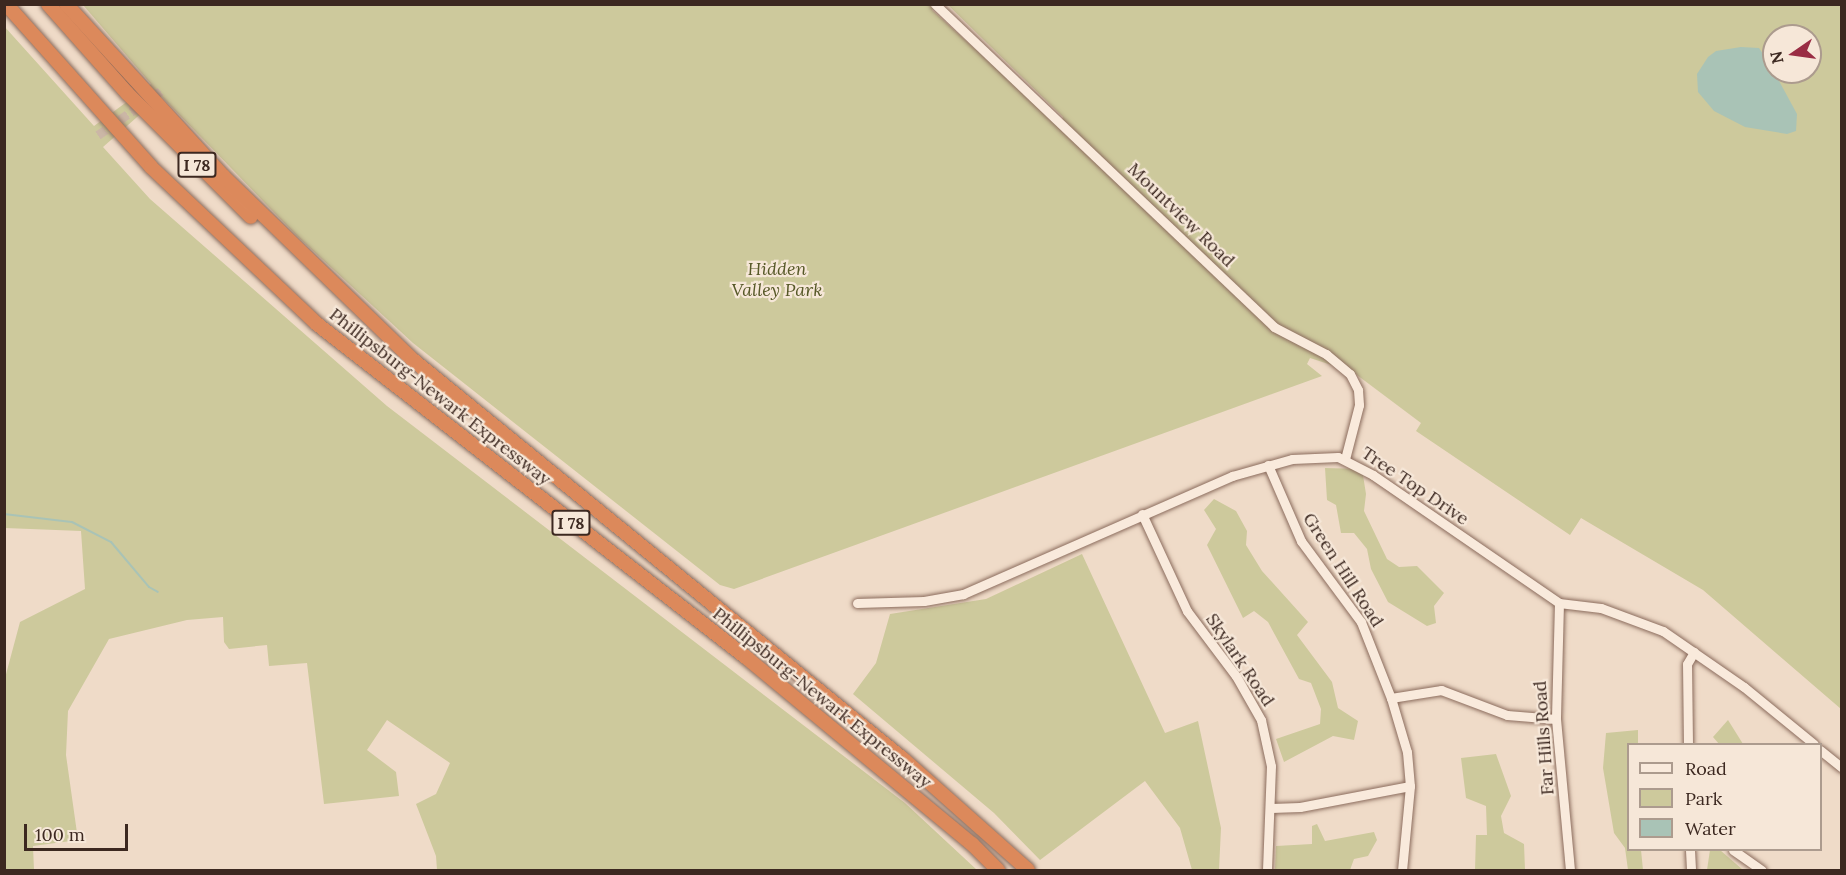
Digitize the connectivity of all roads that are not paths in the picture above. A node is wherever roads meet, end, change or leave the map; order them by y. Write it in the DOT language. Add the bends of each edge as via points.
graph roads {
  1 [pos="6,4"];
  2 [pos="48,4"];
  3 [pos="66,4"];
  4 [pos="935,4"];
  5 [pos="359,310"];
  6 [pos="1345,459"];
  7 [pos="1268,465"];
  8 [pos="1142,514"];
  9 [pos="857,603"];
  10 [pos="1559,603"];
  11 [pos="1694,652"];
  12 [pos="1391,698"];
  13 [pos="1556,719"];
  14 [pos="1688,743"];
  15 [pos="1813,743"];
  16 [pos="1822,751"];
  17 [pos="1842,768"];
  18 [pos="1410,786"];
  19 [pos="1271,808"];
  20 [pos="1690,851"];
  21 [pos="1736,851"];
  22 [pos="998,870"];
  23 [pos="1028,870"];
  24 [pos="1267,870"];
  25 [pos="1402,870"];
  26 [pos="1570,870"];
  27 [pos="1691,870"];
  28 [pos="1762,870"];
  1 -- 22 [label="highway, Phillipsburg-Newark Expressway / I 78" via="151,166 317,324 808,708"];
  2 -- 5 [label="highway, Phillipsburg-Newark Expressway / I 78" via="127,93 226,194 315,276"];
  3 -- 5 [label="highway, Phillipsburg-Newark Expressway / I 78" via="212,165"];
  4 -- 6 [label="street, Mountview Road" via="1274,327 1326,354 1350,374 1358,390 1359,405"];
  5 -- 23 [label="highway, Phillipsburg-Newark Expressway / I 78" via="422,367 903,759"];
  6 -- 7 [label="street, Tree Top Drive" via="1305,457"];
  6 -- 10 [label="street, Tree Top Drive"];
  7 -- 8 [label="street, Tree Top Drive"];
  7 -- 12 [label="street, Green Hill Road" via="1301,542 1361,622"];
  8 -- 9 [label="street, Tree Top Drive" via="963,594 924,601"];
  8 -- 19 [label="street, Skylark Road" via="1187,611 1236,676 1261,720 1270,752"];
  10 -- 11 [label="street, Tree Top Drive" via="1601,608 1633,619"];
  10 -- 13 [label="street, Far Hills Road"];
  11 -- 14 [label="street" via="1687,664"];
  11 -- 15 [label="street, Tree Top Drive"];
  12 -- 13 [label="street" via="1441,690 1508,715"];
  12 -- 18 [label="street, Green Hill Road" via="1407,752"];
  13 -- 26 [label="street, Far Hills Road"];
  16 -- 17 [label="street"];
  18 -- 19 [label="street" via="1300,807"];
  18 -- 25 [label="street, Green Hill Road"];
  19 -- 24 [label="street, Skylark Road"];
  20 -- 27 [label="street"];
  21 -- 28 [label="street"];
}
